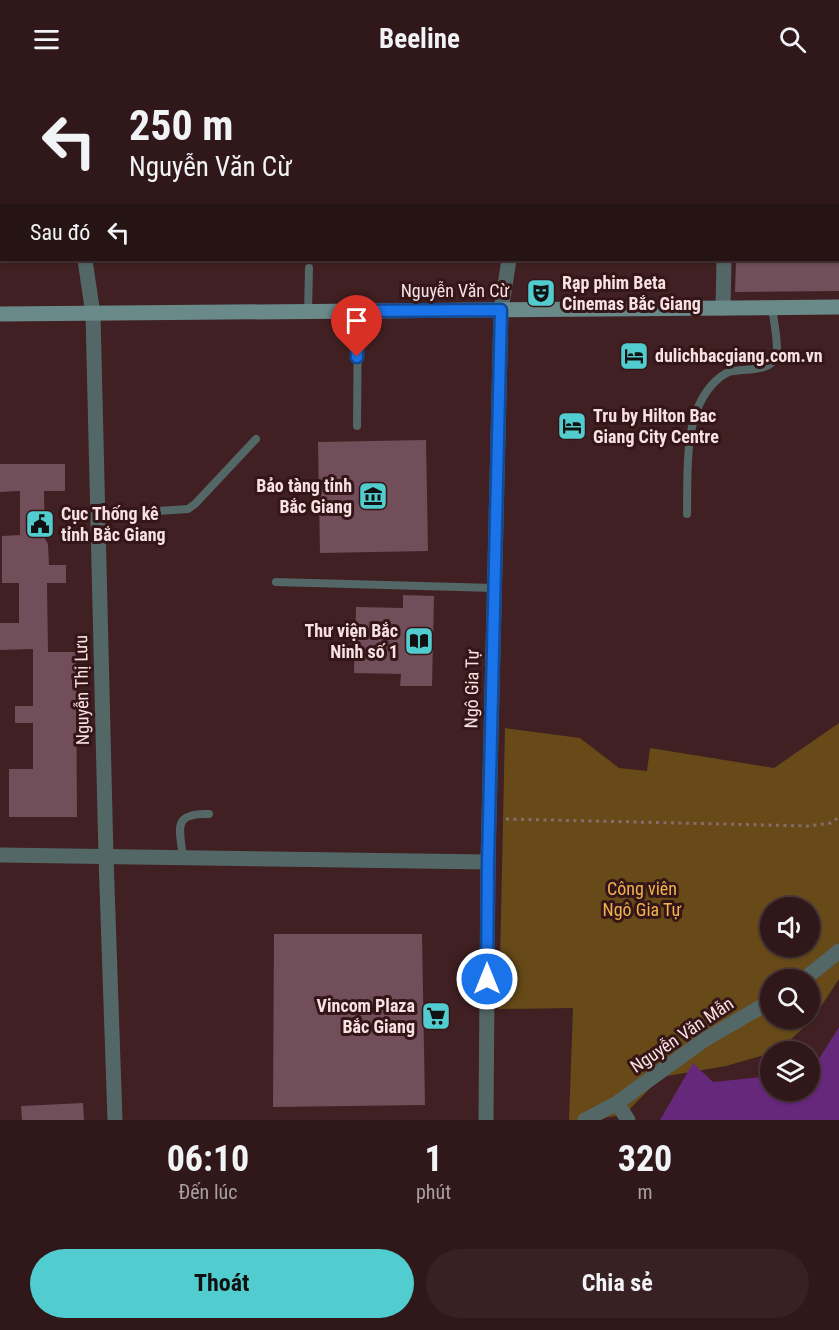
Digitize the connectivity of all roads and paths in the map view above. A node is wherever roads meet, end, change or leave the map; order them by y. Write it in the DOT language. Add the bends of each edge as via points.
graph roads {
  1 [pos="85,261"];
  2 [pos="509,261"];
  3 [pos="724,261"];
  4 [pos="309,268"];
  5 [pos="839,307"];
  6 [pos="723,308"];
  7 [pos="772,308"];
  8 [pos="501,310"];
  9 [pos="358,311"];
  10 [pos="308,312"];
  11 [pos="0,314"];
  12 [pos="93,314"];
  13 [pos="357,426"];
  14 [pos="255,438"];
  15 [pos="687,514"];
  16 [pos="98,515"];
  17 [pos="276,582"];
  18 [pos="494,588"];
  19 [pos="209,814"];
  20 [pos="839,817"];
  21 [pos="489,819"];
  22 [pos="0,855"];
  23 [pos="106,857"];
  24 [pos="183,858"];
  25 [pos="488,862"];
  26 [pos="839,951"];
  27 [pos="817,969"];
  28 [pos="760,1007"];
  29 [pos="617,1103"];
  30 [pos="115,1120"];
  31 [pos="486,1120"];
  32 [pos="585,1120"];
  33 [pos="628,1120"];
  1 -- 12 [label="street, Nguyễn Thị Lưu"];
  2 -- 8 [label="street, Ngô Gia Tự"];
  3 -- 6 [label="street"];
  4 -- 10 [label="lane"];
  5 -- 7 [label="street, Nguyễn Văn Cừ"];
  6 -- 7 [label="street, Nguyễn Văn Cừ"];
  6 -- 8 [label="street, Nguyễn Văn Cừ"];
  7 -- 15 [label="lane" via="777,349 770,364 763,369 727,373 711,385 701,400 690,435"];
  8 -- 9 [label="street, Nguyễn Văn Cừ"];
  8 -- 18 [label="street, Ngô Gia Tự"];
  9 -- 10 [label="street, Nguyễn Văn Cừ"];
  9 -- 13 [label="lane"];
  10 -- 12 [label="street, Nguyễn Văn Cừ"];
  11 -- 12 [label="street, Nguyễn Văn Cừ"];
  12 -- 16 [label="street, Nguyễn Thị Lưu"];
  14 -- 16 [label="lane" via="188,509"];
  16 -- 23 [label="street, Nguyễn Thị Lưu"];
  17 -- 18 [label="lane"];
  18 -- 21 [label="street, Ngô Gia Tự"];
  19 -- 24 [label="lane" via="193,813 180,825"];
  20 -- 21 [label="path" via="831,823 808,826"];
  21 -- 25 [label="street, Ngô Gia Tự"];
  22 -- 23 [label="street"];
  23 -- 24 [label="street"];
  23 -- 30 [label="street, Nguyễn Thị Lưu"];
  24 -- 25 [label="street"];
  25 -- 31 [label="street, Ngô Gia Tự"];
  26 -- 27 [label="street"];
  28 -- 29 [label="street, Nguyễn Văn Mẫn" via="704,1040"];
  29 -- 32 [label="street, Nguyễn Văn Mẫn"];
  29 -- 33 [label="street"];
}
